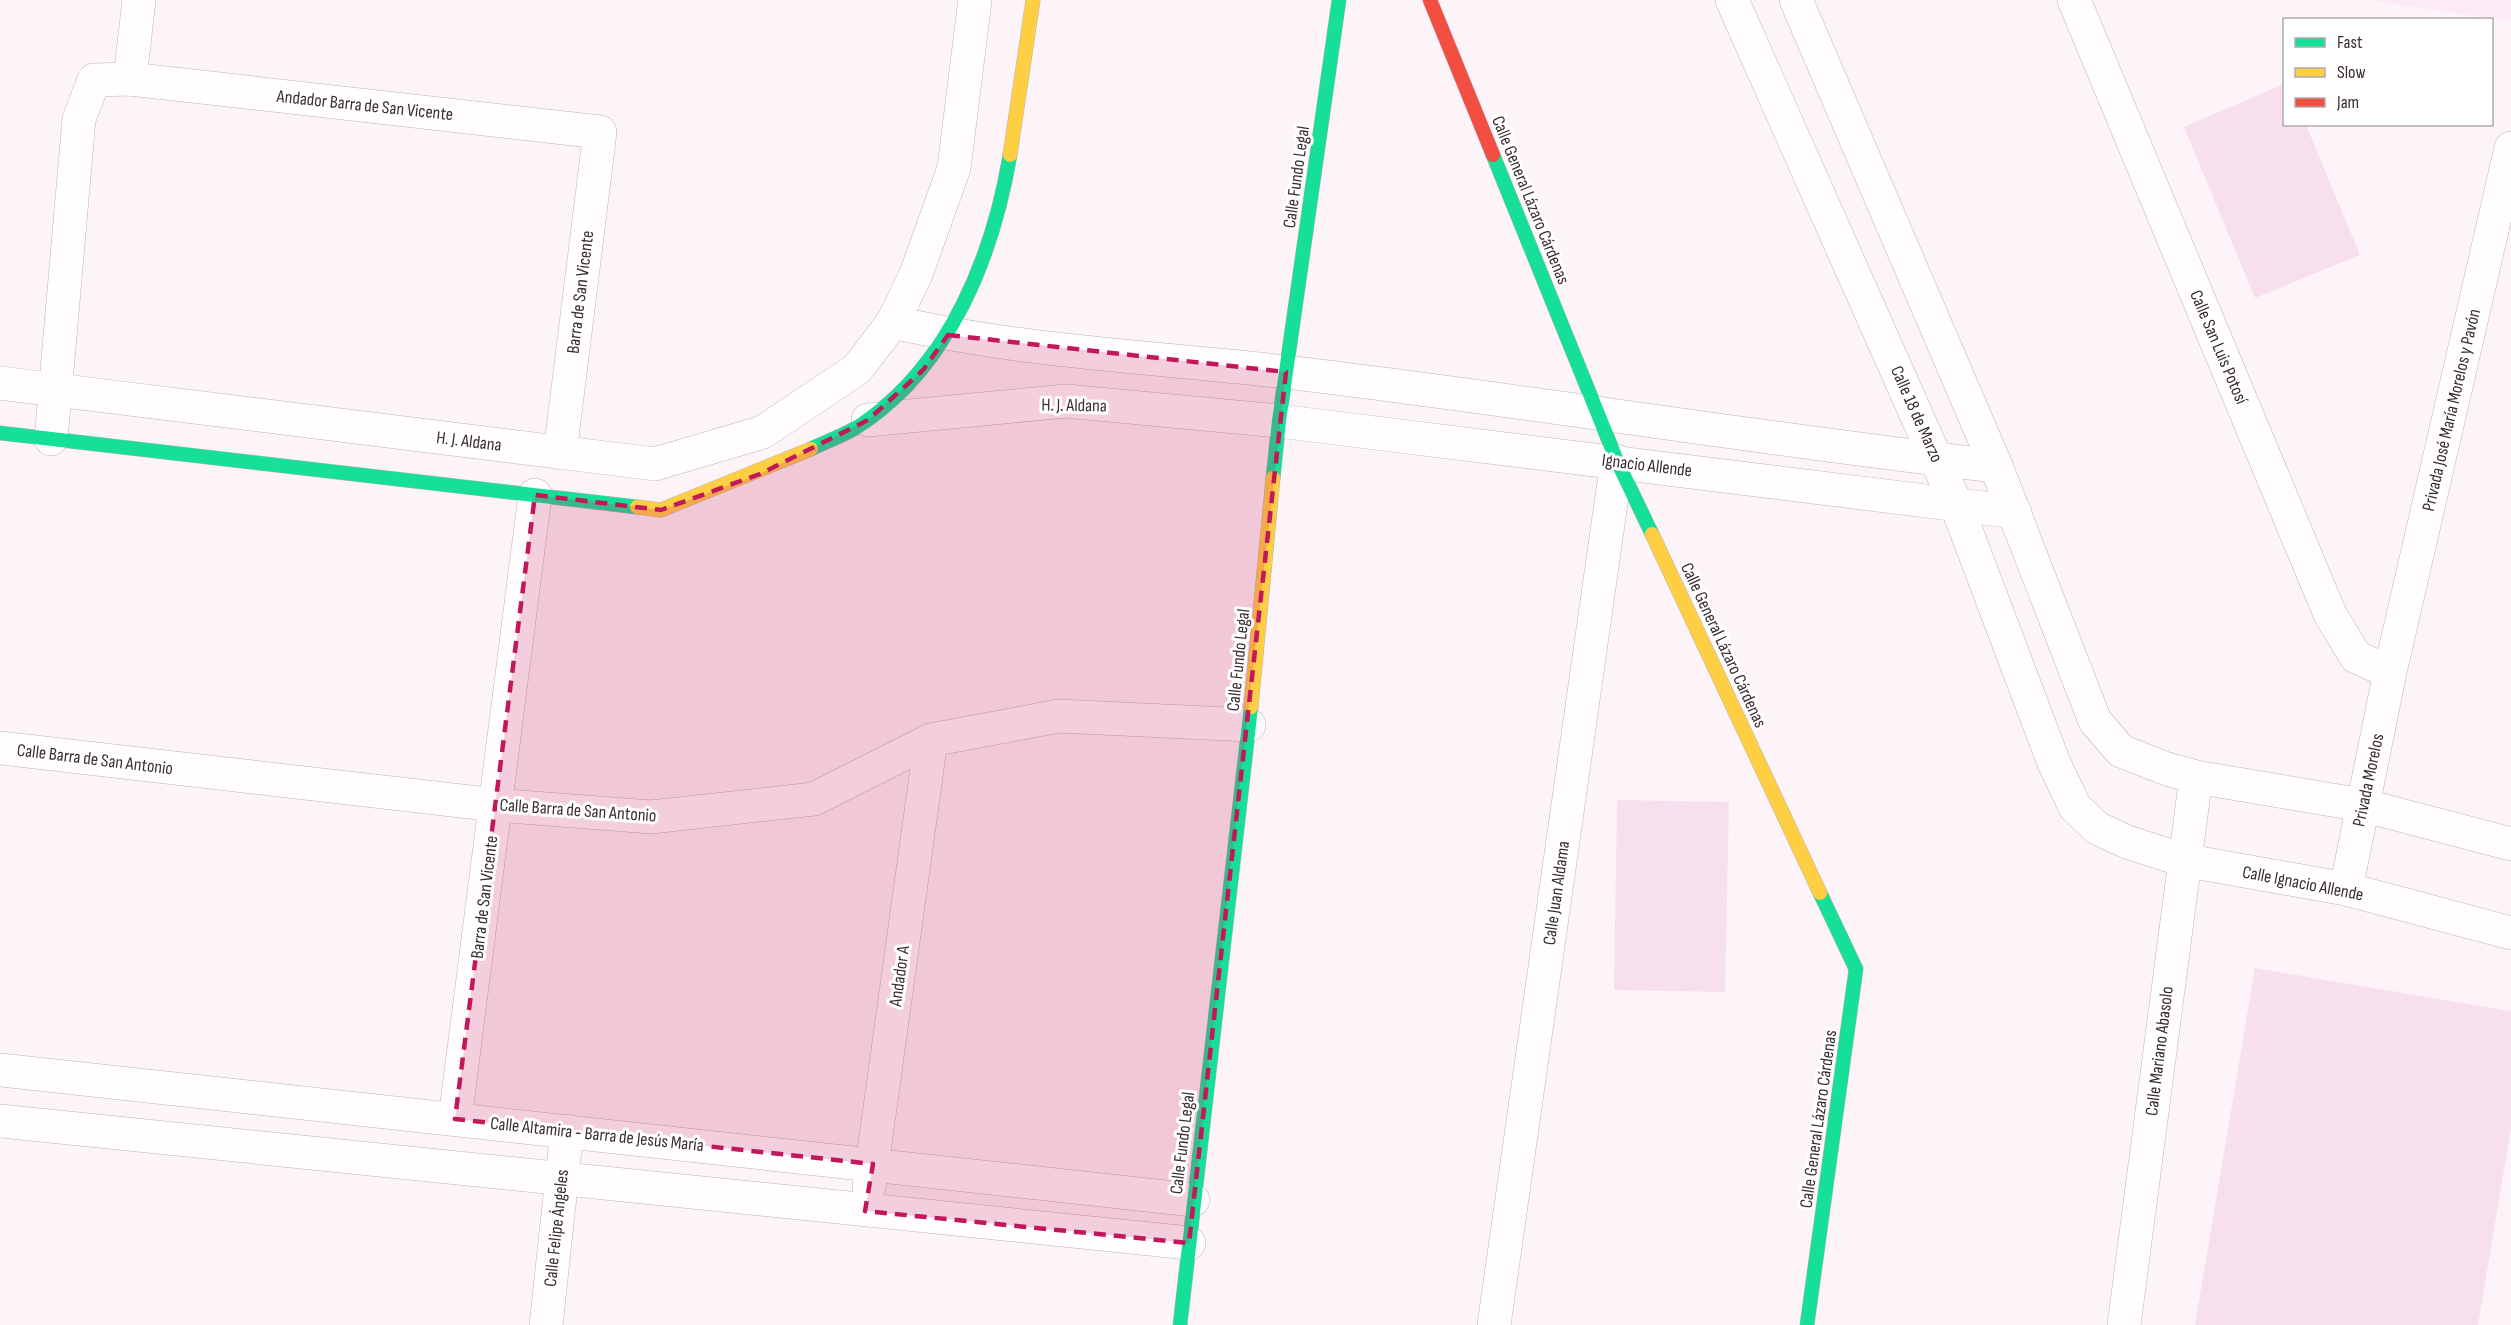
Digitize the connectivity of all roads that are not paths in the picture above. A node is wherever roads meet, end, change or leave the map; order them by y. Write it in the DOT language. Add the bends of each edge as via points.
graph roads {
  1 [pos="139,0"];
  2 [pos="975,0"];
  3 [pos="1033,0"];
  4 [pos="1339,0"];
  5 [pos="1430,0"];
  6 [pos="1732,0"];
  7 [pos="1796,0"];
  8 [pos="2074,0"];
  9 [pos="130,79"];
  10 [pos="600,132"];
  11 [pos="2511,148"];
  12 [pos="893,322"];
  13 [pos="948,335"];
  14 [pos="1286,372"];
  15 [pos="0,383"];
  16 [pos="56,390"];
  17 [pos="1599,413"];
  18 [pos="868,420"];
  19 [pos="1279,421"];
  20 [pos="0,433"];
  21 [pos="51,439"];
  22 [pos="561,453"];
  23 [pos="1937,460"];
  24 [pos="1617,461"];
  25 [pos="1996,466"];
  26 [pos="535,495"];
  27 [pos="1956,504"];
  28 [pos="2015,512"];
  29 [pos="2390,672"];
  30 [pos="1250,724"];
  31 [pos="931,740"];
  32 [pos="0,748"];
  33 [pos="2196,777"];
  34 [pos="496,805"];
  35 [pos="2362,805"];
  36 [pos="2097,828"];
  37 [pos="2511,844"];
  38 [pos="2183,860"];
  39 [pos="2346,889"];
  40 [pos="2511,933"];
  41 [pos="0,1070"];
  42 [pos="455,1119"];
  43 [pos="0,1121"];
  44 [pos="567,1131"];
  45 [pos="873,1164"];
  46 [pos="562,1181"];
  47 [pos="1193,1200"];
  48 [pos="865,1211"];
  49 [pos="1189,1243"];
  50 [pos="546,1325"];
  51 [pos="1180,1325"];
  52 [pos="1494,1325"];
  53 [pos="1807,1325"];
  54 [pos="2124,1325"];
  1 -- 9 [label="street"];
  2 -- 12 [label="street, H. J. Aldana" via="954,168 916,274"];
  3 -- 13 [label="street, H. J. Aldana" via="1011,162 978,277"];
  4 -- 14 [label="street, Calle Fundo Legal"];
  5 -- 17 [label="street, Calle General Lázaro Cárdenas"];
  6 -- 23 [label="street, Calle 18 de Marzo"];
  7 -- 25 [label="street"];
  8 -- 29 [label="street, Calle San Luis Potosí" via="2330,614 2356,657"];
  9 -- 10 [label="street, Andador Barra de San Vicente"];
  9 -- 16 [label="street, Andador Barra de San Vicente" via="94,80 79,119"];
  10 -- 22 [label="street, Barra de San Vicente"];
  11 -- 29 [label="street, Privada José María Morelos y Pavón"];
  12 -- 13 [label="street"];
  12 -- 22 [label="street, H. J. Aldana" via="857,369 764,432 655,464"];
  13 -- 14 [label="street"];
  13 -- 18 [label="street, H. J. Aldana" via="923,370"];
  14 -- 17 [label="street"];
  14 -- 19 [label="street, Calle Fundo Legal"];
  15 -- 16 [label="street, H. J. Aldana"];
  16 -- 21 [label="street, Andador Barra de San Vicente"];
  16 -- 22 [label="street, H. J. Aldana"];
  17 -- 23 [label="street"];
  17 -- 24 [label="street, Calle General Lázaro Cárdenas"];
  18 -- 19 [label="street, H. J. Aldana" via="1066,401"];
  18 -- 26 [label="street, H. J. Aldana" via="760,474 661,510"];
  19 -- 24 [label="street, Ignacio Allende"];
  19 -- 30 [label="street, Calle Fundo Legal"];
  20 -- 21 [label="street, H. J. Aldana"];
  21 -- 26 [label="street, H. J. Aldana"];
  23 -- 25 [label="street"];
  23 -- 27 [label="street, Calle 18 de Marzo"];
  24 -- 27 [label="street, Ignacio Allende"];
  24 -- 52 [label="street, Calle Juan Aldama"];
  24 -- 53 [label="street, Calle General Lázaro Cárdenas" via="1856,969"];
  25 -- 28 [label="street"];
  26 -- 34 [label="street, Barra de San Vicente"];
  27 -- 28 [label="street, Ignacio Allende"];
  27 -- 36 [label="street, Calle 18 de Marzo" via="2054,762 2075,807"];
  28 -- 33 [label="street" via="2095,721 2121,751"];
  29 -- 35 [label="street, Privada Morelos"];
  30 -- 31 [label="street, Calle Barra de San Antonio" via="1059,716"];
  30 -- 47 [label="street, Calle Fundo Legal"];
  31 -- 34 [label="street, Calle Barra de San Antonio" via="814,799 651,817"];
  31 -- 45 [label="street, Andador A"];
  32 -- 34 [label="street, Calle Barra de San Antonio"];
  33 -- 35 [label="street"];
  33 -- 38 [label="street, Calle Mariano Abasolo"];
  34 -- 42 [label="street, Barra de San Vicente"];
  35 -- 37 [label="street"];
  35 -- 39 [label="street, Privada Morelos"];
  36 -- 38 [label="street, Calle Ignacio Allende"];
  38 -- 39 [label="street, Calle Ignacio Allende"];
  38 -- 54 [label="street, Calle Mariano Abasolo"];
  39 -- 40 [label="street, Calle Ignacio Allende"];
  41 -- 42 [label="street, Calle Altamira - Barra de Jesús María"];
  42 -- 44 [label="street, Calle Altamira - Barra de Jesús María"];
  43 -- 46 [label="street"];
  44 -- 45 [label="street, Calle Altamira - Barra de Jesús María"];
  44 -- 46 [label="street, Calle Felipe Ángeles"];
  45 -- 47 [label="street, Calle Altamira - Barra de Jesús María"];
  45 -- 48 [label="street, Andador A"];
  46 -- 48 [label="street"];
  46 -- 50 [label="street, Calle Felipe Ángeles"];
  47 -- 49 [label="street, Calle Fundo Legal"];
  48 -- 49 [label="street"];
  49 -- 51 [label="street, Calle Fundo Legal"];
}
